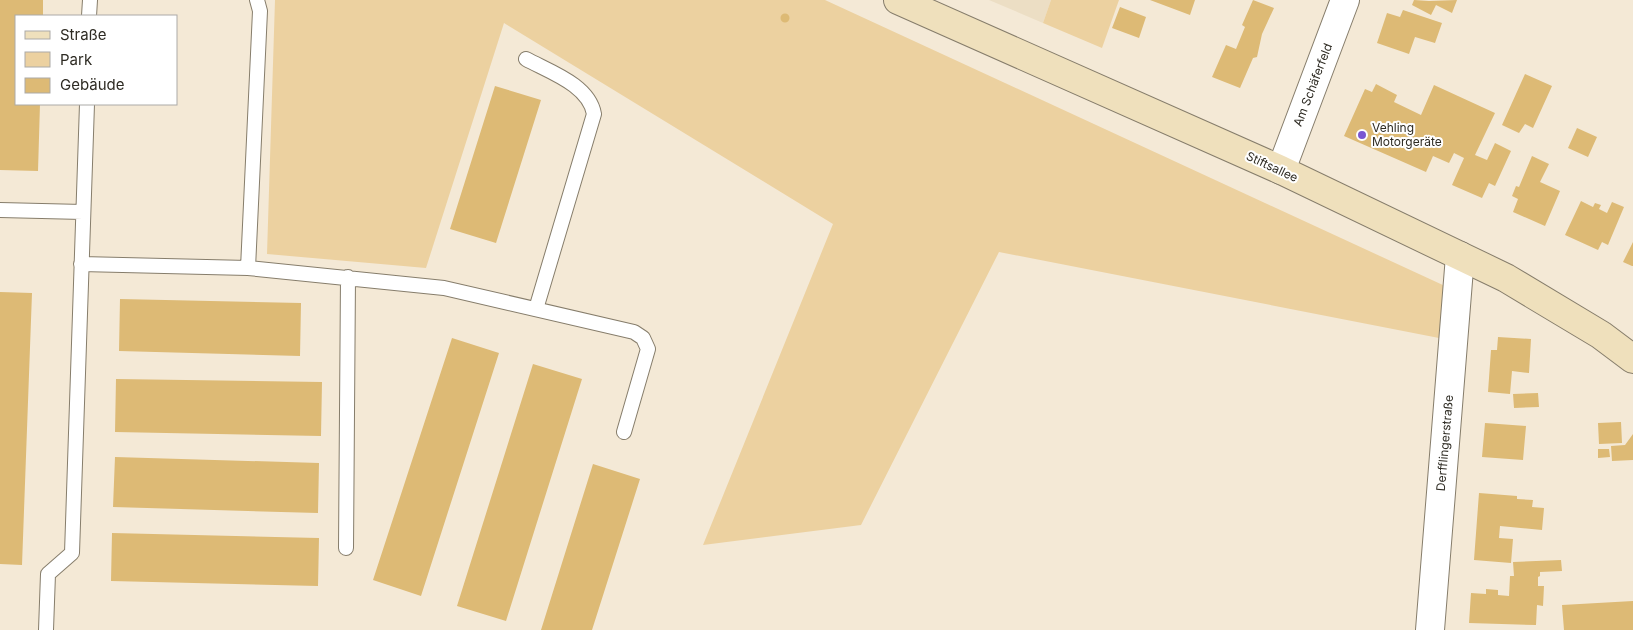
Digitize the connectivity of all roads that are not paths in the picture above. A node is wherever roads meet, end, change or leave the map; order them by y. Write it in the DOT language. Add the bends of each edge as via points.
graph roads {
  1 [pos="90,0"];
  2 [pos="257,0"];
  3 [pos="898,0"];
  4 [pos="1345,0"];
  5 [pos="89,15"];
  6 [pos="526,58"];
  7 [pos="86,105"];
  8 [pos="1281,170"];
  9 [pos="0,210"];
  10 [pos="83,212"];
  11 [pos="1460,256"];
  12 [pos="81,264"];
  13 [pos="248,268"];
  14 [pos="348,277"];
  15 [pos="536,309"];
  16 [pos="1633,359"];
  17 [pos="624,432"];
  18 [pos="346,548"];
  19 [pos="46,630"];
  20 [pos="1430,630"];
  1 -- 5 [label="lane"];
  2 -- 13 [label="lane" via="260,11"];
  3 -- 8 [label="main road, Stiftsallee"];
  4 -- 8 [label="street, Am Schäferfeld"];
  6 -- 15 [label="lane" via="582,91 592,104 594,114"];
  7 -- 10 [label="lane"];
  8 -- 11 [label="main road, Stiftsallee"];
  9 -- 10 [label="lane"];
  10 -- 12 [label="lane"];
  11 -- 16 [label="main road, Stiftsallee" via="1506,278"];
  11 -- 20 [label="street, Derfflingerstraße"];
  12 -- 13 [label="lane"];
  12 -- 19 [label="lane" via="72,554 48,574"];
  13 -- 14 [label="lane"];
  14 -- 15 [label="lane" via="444,288"];
  14 -- 18 [label="lane"];
  15 -- 17 [label="lane" via="634,332 643,338 648,349 646,359"];
}
